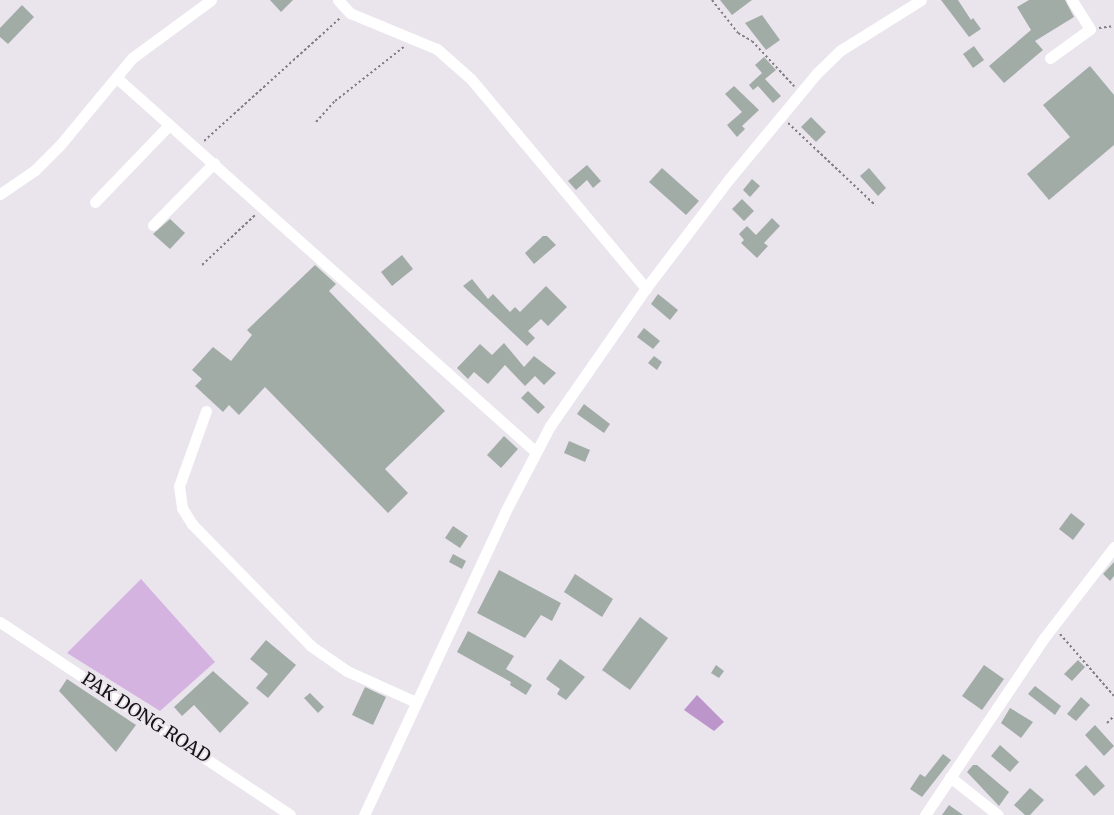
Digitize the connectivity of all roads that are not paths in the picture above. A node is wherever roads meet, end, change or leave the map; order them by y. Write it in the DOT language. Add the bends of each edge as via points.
graph roads {
  1 [pos="211,0"];
  2 [pos="338,0"];
  3 [pos="921,0"];
  4 [pos="1072,0"];
  5 [pos="1050,58"];
  6 [pos="118,78"];
  7 [pos="170,125"];
  8 [pos="214,163"];
  9 [pos="0,194"];
  10 [pos="95,202"];
  11 [pos="152,225"];
  12 [pos="646,288"];
  13 [pos="206,411"];
  14 [pos="536,452"];
  15 [pos="1114,547"];
  16 [pos="0,622"];
  17 [pos="416,702"];
  18 [pos="950,777"];
  19 [pos="290,815"];
  20 [pos="364,815"];
  21 [pos="925,815"];
  22 [pos="998,815"];
  1 -- 6 [label="street" via="149,43 132,58"];
  2 -- 12 [label="street" via="350,13 437,49 471,79"];
  3 -- 12 [label="street" via="842,50 782,116"];
  4 -- 5 [label="street" via="1090,29"];
  6 -- 7 [label="street"];
  6 -- 9 [label="street" via="35,170"];
  7 -- 8 [label="street"];
  7 -- 10 [label="street"];
  8 -- 11 [label="street"];
  8 -- 14 [label="street"];
  12 -- 14 [label="street"];
  13 -- 17 [label="street" via="178,486 182,508 192,524 311,646 347,671"];
  14 -- 17 [label="street"];
  15 -- 18 [label="street" via="1053,626"];
  16 -- 19 [label="street, PAK DONG ROAD"];
  17 -- 20 [label="street"];
  18 -- 21 [label="street"];
  18 -- 22 [label="street"];
}
